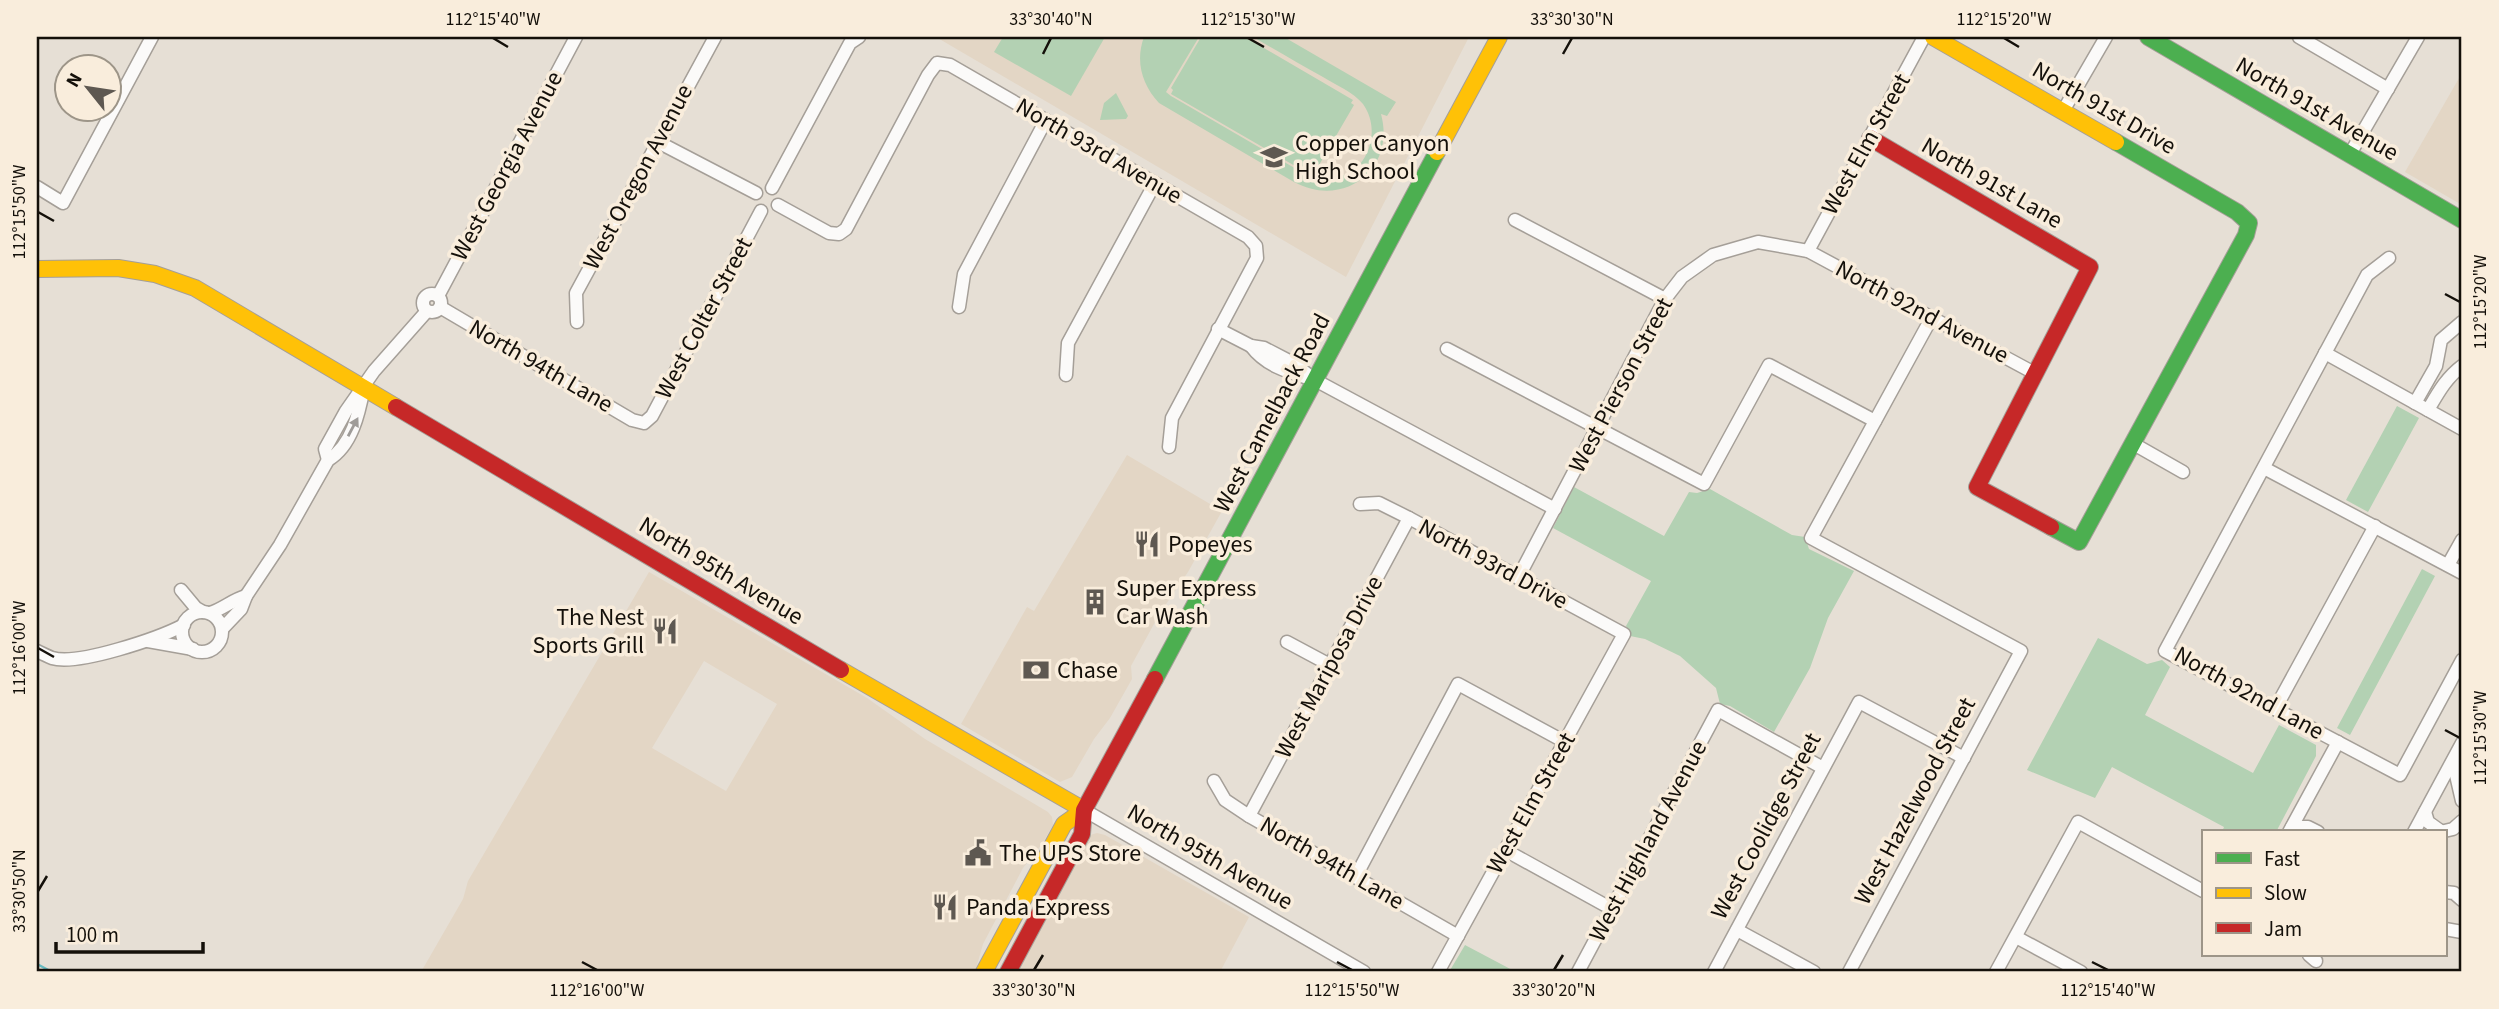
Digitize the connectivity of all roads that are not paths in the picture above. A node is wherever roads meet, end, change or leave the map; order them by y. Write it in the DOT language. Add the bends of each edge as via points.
graph roads {
  1 [pos="152,37"];
  2 [pos="576,37"];
  3 [pos="715,37"];
  4 [pos="859,37"];
  5 [pos="1499,37"];
  6 [pos="1924,37"];
  7 [pos="1933,37"];
  8 [pos="2106,37"];
  9 [pos="2148,37"];
  10 [pos="2299,37"];
  11 [pos="2418,37"];
  12 [pos="2388,89"];
  13 [pos="2063,111"];
  14 [pos="1046,120"];
  15 [pos="1870,138"];
  16 [pos="658,142"];
  17 [pos="2350,154"];
  18 [pos="1155,183"];
  19 [pos="37,187"];
  20 [pos="772,188"];
  21 [pos="756,193"];
  22 [pos="778,205"];
  23 [pos="761,211"];
  24 [pos="1515,220"];
  25 [pos="2462,220"];
  26 [pos="1808,251"];
  27 [pos="2389,258"];
  28 [pos="37,269"];
  29 [pos="1665,299"];
  30 [pos="435,304"];
  31 [pos="959,307"];
  32 [pos="1931,317"];
  33 [pos="577,321"];
  34 [pos="2462,322"];
  35 [pos="1218,329"];
  36 [pos="1447,349"];
  37 [pos="2325,353"];
  38 [pos="2436,366"];
  39 [pos="2457,370"];
  40 [pos="2036,374"];
  41 [pos="1066,375"];
  42 [pos="1315,380"];
  43 [pos="364,387"];
  44 [pos="2415,403"];
  45 [pos="2428,410"];
  46 [pos="1875,421"];
  47 [pos="644,423"];
  48 [pos="2462,429"];
  49 [pos="1597,430"];
  50 [pos="2132,443"];
  51 [pos="1169,447"];
  52 [pos="2264,468"];
  53 [pos="2183,472"];
  54 [pos="1360,504"];
  55 [pos="1555,509"];
  56 [pos="1409,518"];
  57 [pos="2375,526"];
  58 [pos="2462,540"];
  59 [pos="2448,565"];
  60 [pos="2462,573"];
  61 [pos="1518,578"];
  62 [pos="246,596"];
  63 [pos="206,612"];
  64 [pos="186,622"];
  65 [pos="222,629"];
  66 [pos="1624,634"];
  67 [pos="148,641"];
  68 [pos="1287,642"];
  69 [pos="193,649"];
  70 [pos="37,650"];
  71 [pos="2462,660"];
  72 [pos="1330,665"];
  73 [pos="2275,709"];
  74 [pos="1564,742"];
  75 [pos="2338,742"];
  76 [pos="2462,743"];
  77 [pos="1964,758"];
  78 [pos="2453,761"];
  79 [pos="1823,768"];
  80 [pos="1214,781"];
  81 [pos="2462,801"];
  82 [pos="1084,810"];
  83 [pos="2425,812"];
  84 [pos="1249,816"];
  85 [pos="2462,821"];
  86 [pos="2293,830"];
  87 [pos="2296,830"];
  88 [pos="2314,830"];
  89 [pos="2415,830"];
  90 [pos="2438,830"];
  91 [pos="2446,831"];
  92 [pos="1505,850"];
  93 [pos="1356,876"];
  94 [pos="2202,890"];
  95 [pos="2446,892"];
  96 [pos="2462,900"];
  97 [pos="1612,909"];
  98 [pos="1737,930"];
  99 [pos="1458,936"];
  100 [pos="2016,937"];
  101 [pos="984,972"];
  102 [pos="1008,972"];
  103 [pos="1364,972"];
  104 [pos="1438,972"];
  105 [pos="1578,972"];
  106 [pos="1714,972"];
  107 [pos="1814,972"];
  108 [pos="1849,972"];
  109 [pos="1996,972"];
  110 [pos="2081,972"];
  1 -- 19 [label="street" via="63,203"];
  2 -- 30 [label="street, West Georgia Avenue"];
  3 -- 16 [label="street, West Oregon Avenue"];
  4 -- 20 [label="street" via="850,43"];
  5 -- 42 [label="street, West Camelback Road"];
  6 -- 15 [label="street, West Elm Street"];
  7 -- 13 [label="street, North 91st Drive"];
  8 -- 13 [label="street"];
  9 -- 17 [label="street, North 91st Avenue"];
  10 -- 12 [label="street"];
  11 -- 12 [label="street"];
  12 -- 17 [label="street"];
  13 -- 50 [label="street, North 91st Drive" via="2249,223"];
  14 -- 18 [label="street, North 93rd Avenue"];
  14 -- 22 [label="street, North 93rd Avenue" via="950,65 937,64 846,229 829,233"];
  14 -- 31 [label="street" via="964,274"];
  15 -- 26 [label="street, West Elm Street"];
  15 -- 40 [label="street, North 91st Lane" via="2090,268"];
  16 -- 21 [label="street"];
  16 -- 33 [label="street, West Oregon Avenue" via="576,293"];
  17 -- 25 [label="street, North 91st Avenue"];
  18 -- 35 [label="street, North 93rd Avenue" via="1256,246 1257,258"];
  18 -- 41 [label="street" via="1068,343"];
  20 -- 21 [label="street"];
  20 -- 22 [label="street" via="779,197"];
  21 -- 23 [label="street" via="754,203"];
  22 -- 23 [label="street"];
  23 -- 47 [label="street, West Colter Street" via="652,416"];
  24 -- 29 [label="street"];
  26 -- 29 [label="street, West Pierson Street" via="1758,242 1713,256 1682,277"];
  26 -- 32 [label="street, North 92nd Avenue"];
  27 -- 37 [label="street, North 92nd Lane" via="2367,275"];
  28 -- 43 [label="street, North 95th Avenue" via="104,266 179,281"];
  29 -- 49 [label="street, West Pierson Street"];
  30 -- 43 [label="street, West Georgia Avenue"];
  30 -- 47 [label="street, North 94th Lane"];
  32 -- 40 [label="street, North 92nd Avenue"];
  32 -- 46 [label="street"];
  34 -- 38 [label="street" via="2441,340"];
  35 -- 42 [label="street" via="1293,363"];
  35 -- 51 [label="street" via="1172,418"];
  36 -- 49 [label="street"];
  37 -- 44 [label="street"];
  37 -- 52 [label="street, North 92nd Lane"];
  38 -- 39 [label="street"];
  38 -- 44 [label="street"];
  39 -- 45 [label="street"];
  40 -- 50 [label="street" via="1977,487 2079,542"];
  42 -- 55 [label="street"];
  42 -- 82 [label="street, West Camelback Road"];
  43 -- 62 [label="street, West Georgia Avenue" via="325,449 328,460"];
  43 -- 82 [label="street, North 95th Avenue"];
  44 -- 45 [label="street"];
  45 -- 48 [label="street"];
  46 -- 49 [label="street" via="1769,365 1704,484"];
  46 -- 77 [label="street, West Hazelwood Street" via="1811,538 2021,651"];
  49 -- 55 [label="street, West Pierson Street"];
  50 -- 53 [label="street"];
  52 -- 57 [label="street"];
  52 -- 73 [label="street, North 92nd Lane" via="2165,651"];
  54 -- 56 [label="street, North 93rd Drive" via="1378,503"];
  55 -- 61 [label="street, West Pierson Street"];
  56 -- 61 [label="street, North 93rd Drive"];
  56 -- 72 [label="street, West Mariposa Drive"];
  57 -- 59 [label="street"];
  57 -- 73 [label="street"];
  58 -- 59 [label="street"];
  59 -- 60 [label="street"];
  61 -- 66 [label="street, North 93rd Drive"];
  62 -- 63 [label="street"];
  62 -- 65 [label="street, West Georgia Avenue" via="241,609"];
  63 -- 64 [label="street"];
  63 -- 64 [label="street" via="196,608 181,590"];
  63 -- 65 [label="street"];
  64 -- 67 [label="street"];
  64 -- 69 [label="street" via="184,640"];
  65 -- 69 [label="street" via="216,646 205,651"];
  66 -- 74 [label="street, West Elm Street"];
  67 -- 69 [label="street"];
  67 -- 70 [label="street" via="72,659 53,658"];
  68 -- 72 [label="street"];
  71 -- 75 [label="street, North 92nd Lane" via="2400,775"];
  72 -- 84 [label="street, West Mariposa Drive"];
  73 -- 75 [label="street, North 92nd Lane"];
  74 -- 92 [label="street, West Elm Street"];
  74 -- 93 [label="street" via="1458,684"];
  75 -- 86 [label="street"];
  76 -- 78 [label="street"];
  77 -- 79 [label="street, West Coolidge Street" via="1859,702"];
  77 -- 108 [label="street, West Hazelwood Street"];
  78 -- 81 [label="street"];
  78 -- 83 [label="street"];
  79 -- 97 [label="street, West Highland Avenue" via="1718,710"];
  79 -- 98 [label="street, West Coolidge Street"];
  80 -- 84 [label="street, North 94th Lane" via="1225,800"];
  82 -- 101 [label="street, West Camelback Road" via="1064,824"];
  82 -- 102 [label="street, West Camelback Road" via="1082,834"];
  82 -- 103 [label="street, North 95th Avenue"];
  83 -- 89 [label="street"];
  83 -- 90 [label="street" via="2427,822"];
  84 -- 93 [label="street, North 94th Lane"];
  85 -- 91 [label="street"];
  87 -- 88 [label="street"];
  92 -- 97 [label="street"];
  92 -- 99 [label="street, West Elm Street"];
  93 -- 99 [label="street, North 94th Lane"];
  94 -- 100 [label="street" via="2078,822"];
  95 -- 96 [label="street"];
  97 -- 105 [label="street, West Highland Avenue"];
  98 -- 106 [label="street, West Coolidge Street"];
  98 -- 107 [label="street"];
  99 -- 104 [label="street, West Elm Street"];
  100 -- 109 [label="street"];
  100 -- 110 [label="street"];
}
